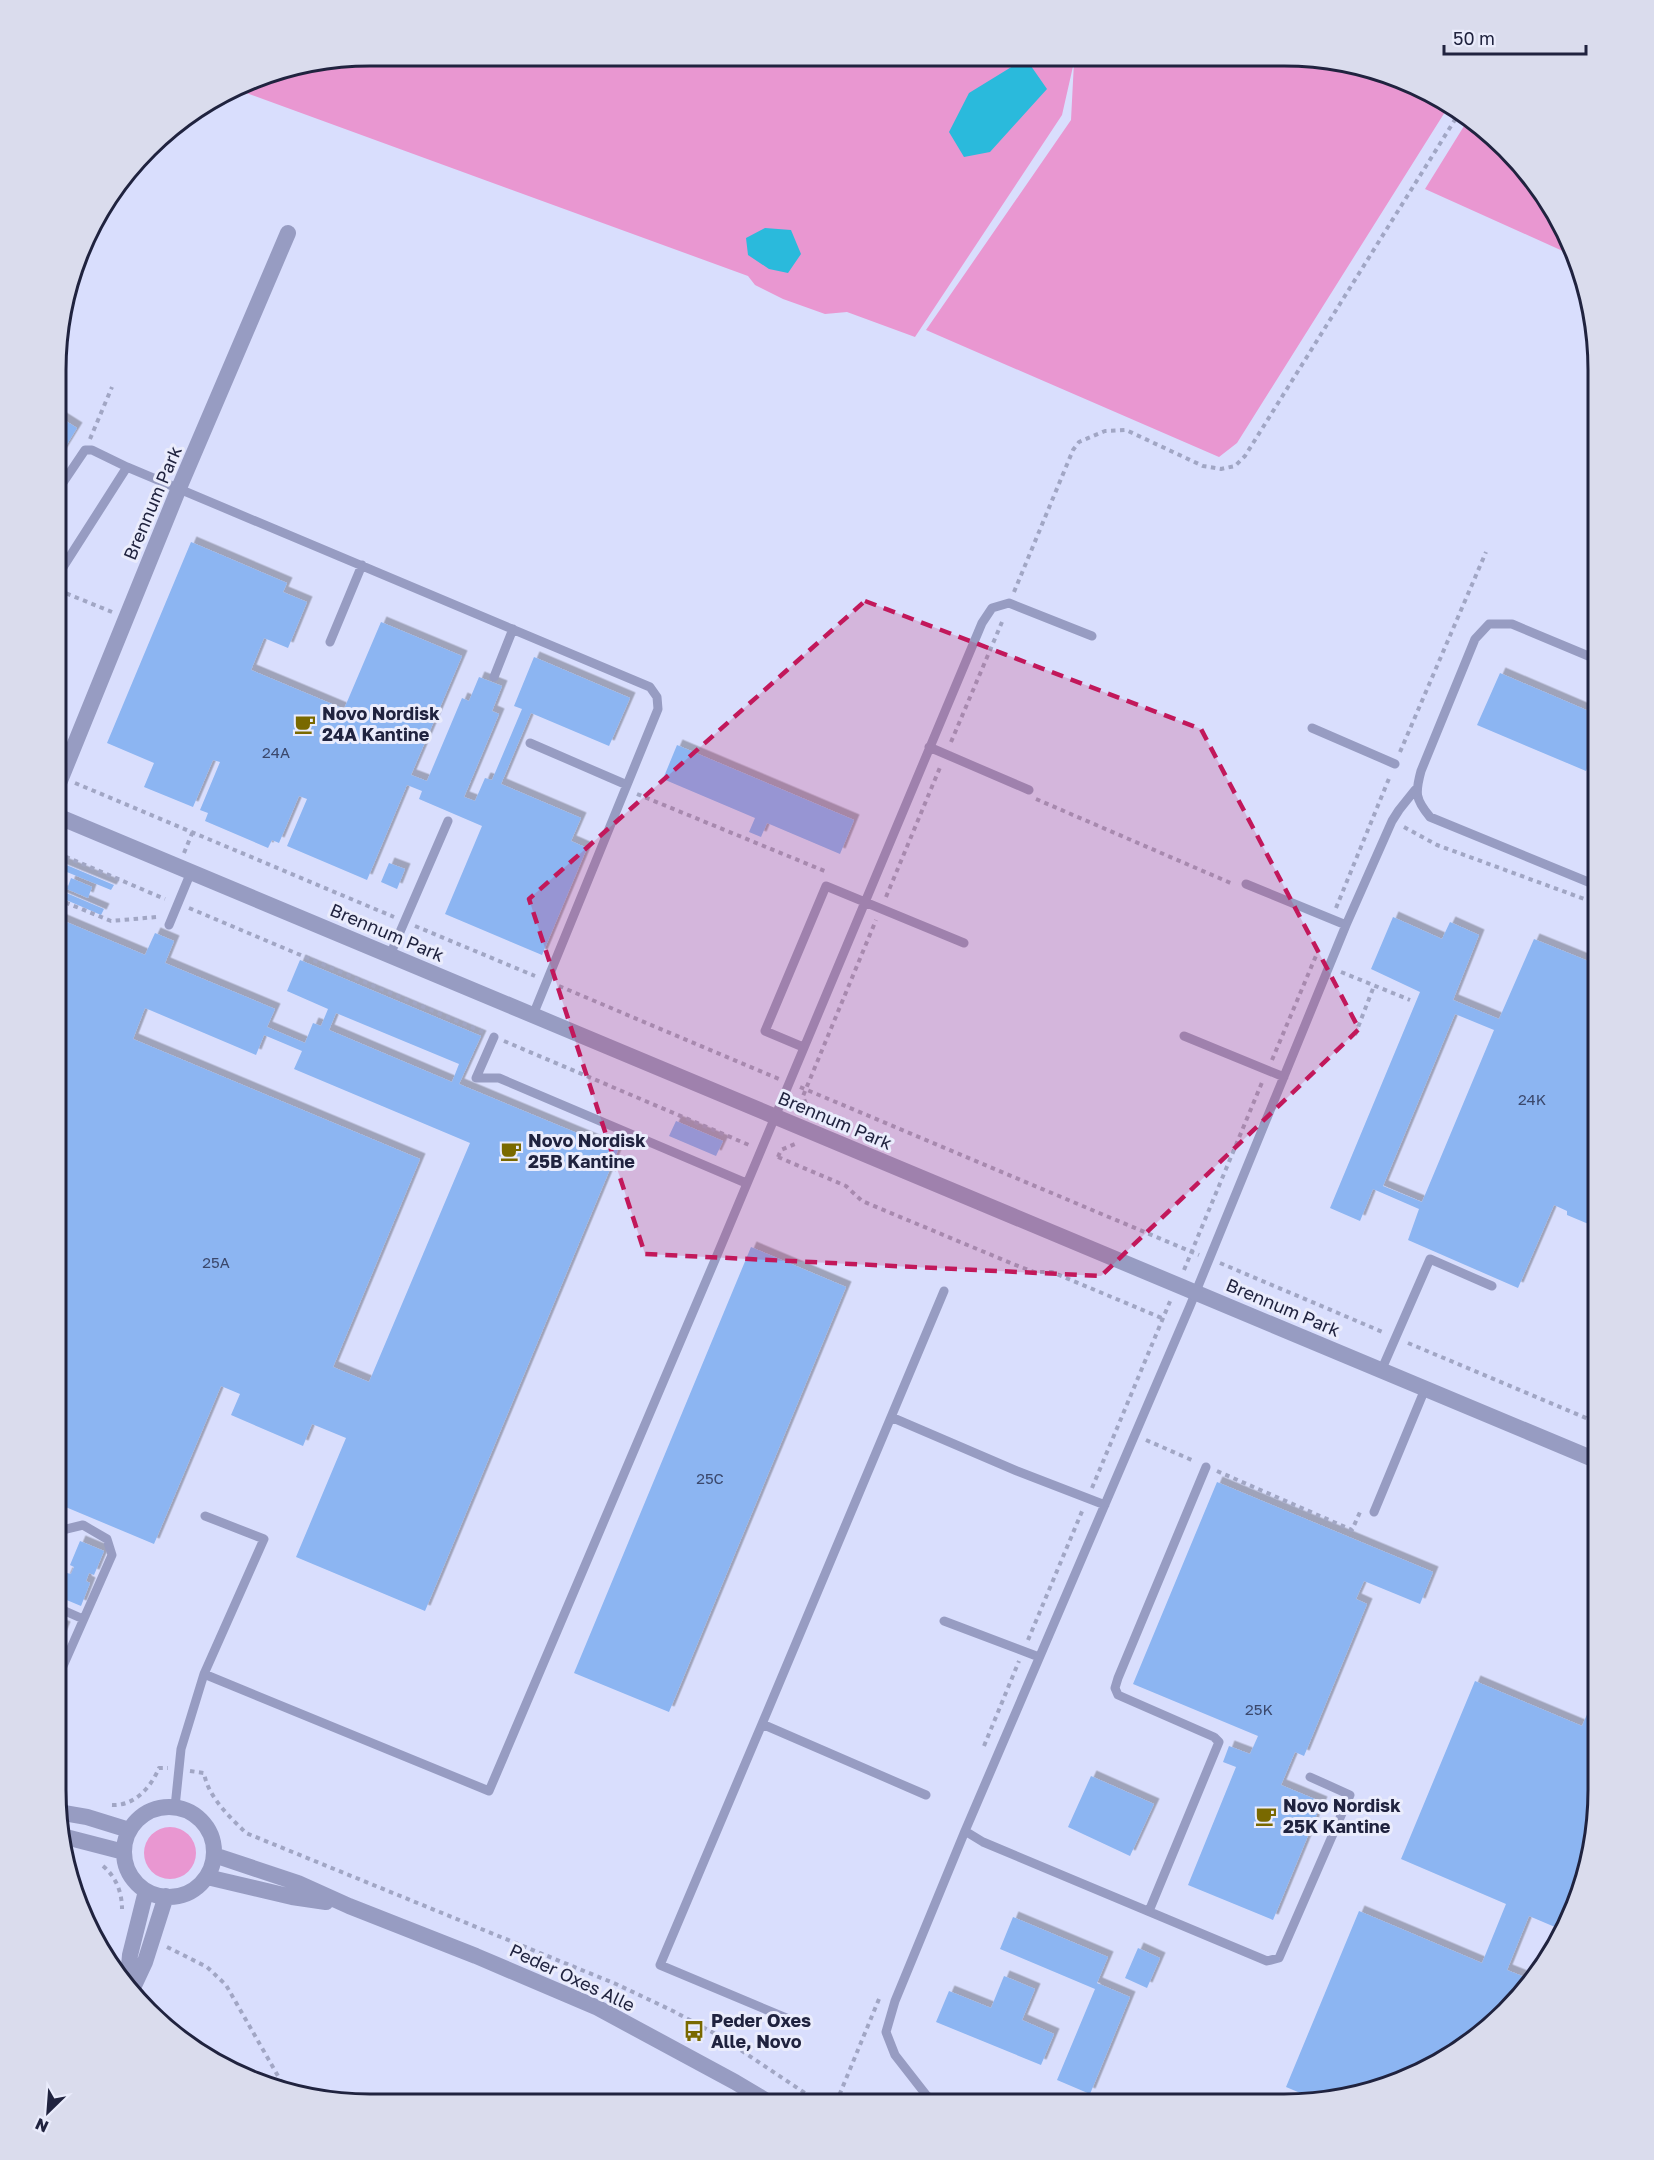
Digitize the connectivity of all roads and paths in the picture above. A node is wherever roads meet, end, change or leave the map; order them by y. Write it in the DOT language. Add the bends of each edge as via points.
graph roads {
  1 [pos="1455,119"];
  2 [pos="288,233"];
  3 [pos="112,387"];
  4 [pos="85,450"];
  5 [pos="127,467"];
  6 [pos="66,478"];
  7 [pos="179,488"];
  8 [pos="1486,552"];
  9 [pos="66,562"];
  10 [pos="362,565"];
  11 [pos="66,593"];
  12 [pos="1009,603"];
  13 [pos="126,618"];
  14 [pos="513,629"];
  15 [pos="1092,636"];
  16 [pos="330,642"];
  17 [pos="1588,656"];
  18 [pos="494,677"];
  19 [pos="1312,728"];
  20 [pos="530,743"];
  21 [pos="929,747"];
  22 [pos="946,755"];
  23 [pos="1395,764"];
  24 [pos="66,768"];
  25 [pos="66,785"];
  26 [pos="626,787"];
  27 [pos="1415,790"];
  28 [pos="1028,792"];
  29 [pos="66,820"];
  30 [pos="448,820"];
  31 [pos="1392,821"];
  32 [pos="66,857"];
  33 [pos="191,872"];
  34 [pos="838,877"];
  35 [pos="1588,882"];
  36 [pos="1233,884"];
  37 [pos="1246,884"];
  38 [pos="1588,900"];
  39 [pos="865,902"];
  40 [pos="66,903"];
  41 [pos="177,904"];
  42 [pos="881,909"];
  43 [pos="156,917"];
  44 [pos="1331,920"];
  45 [pos="404,921"];
  46 [pos="169,925"];
  47 [pos="1346,925"];
  48 [pos="964,943"];
  49 [pos="390,955"];
  50 [pos="1348,975"];
  51 [pos="547,981"];
  52 [pos="1374,986"];
  53 [pos="1410,1000"];
  54 [pos="533,1015"];
  55 [pos="1355,1035"];
  56 [pos="1185,1036"];
  57 [pos="494,1037"];
  58 [pos="803,1047"];
  59 [pos="1268,1071"];
  60 [pos="1284,1077"];
  61 [pos="788,1083"];
  62 [pos="805,1089"];
  63 [pos="775,1117"];
  64 [pos="802,1128"];
  65 [pos="761,1150"];
  66 [pos="778,1157"];
  67 [pos="746,1183"];
  68 [pos="1192,1251"];
  69 [pos="1209,1259"];
  70 [pos="1177,1285"];
  71 [pos="1492,1286"];
  72 [pos="944,1291"];
  73 [pos="1195,1292"];
  74 [pos="1163,1318"];
  75 [pos="1181,1326"];
  76 [pos="1395,1338"];
  77 [pos="1381,1371"];
  78 [pos="1425,1389"];
  79 [pos="891,1417"];
  80 [pos="1588,1419"];
  81 [pos="1134,1436"];
  82 [pos="1588,1457"];
  83 [pos="1206,1467"];
  84 [pos="1088,1498"];
  85 [pos="1105,1505"];
  86 [pos="1374,1512"];
  87 [pos="205,1516"];
  88 [pos="66,1529"];
  89 [pos="66,1611"];
  90 [pos="83,1619"];
  91 [pos="944,1621"];
  92 [pos="1023,1651"];
  93 [pos="1039,1657"];
  94 [pos="66,1659"];
  95 [pos="204,1674"];
  96 [pos="762,1724"];
  97 [pos="982,1750"];
  98 [pos="179,1768"];
  99 [pos="1310,1777"];
  100 [pos="926,1795"];
  101 [pos="110,1805"];
  102 [pos="175,1807"];
  103 [pos="67,1814"];
  104 [pos="129,1830"];
  105 [pos="965,1831"];
  106 [pos="70,1838"];
  107 [pos="124,1852"];
  108 [pos="214,1856"];
  109 [pos="96,1861"];
  110 [pos="207,1877"];
  111 [pos="146,1891"];
  112 [pos="166,1896"];
  113 [pos="349,1906"];
  114 [pos="1149,1911"];
  115 [pos="122,1915"];
  116 [pos="152,1941"];
  117 [pos="129,1975"];
  118 [pos="135,1982"];
  119 [pos="882,1993"];
  120 [pos="790,2020"];
  121 [pos="280,2080"];
  122 [pos="755,2094"];
  123 [pos="806,2094"];
  124 [pos="840,2094"];
  125 [pos="925,2094"];
  1 -- 12 [label="path" via="1245,456 1235,466 1203,466 1126,430 1105,431 1079,442"];
  2 -- 7 [label="street, Brennum Park"];
  3 -- 4 [label="path"];
  4 -- 5 [label="lane"];
  4 -- 6 [label="lane"];
  5 -- 7 [label="lane"];
  5 -- 9 [label="lane"];
  7 -- 10 [label="lane"];
  7 -- 13 [label="street, Brennum Park"];
  8 -- 23 [label="path"];
  10 -- 14 [label="lane"];
  10 -- 16 [label="lane"];
  11 -- 13 [label="path"];
  12 -- 15 [label="lane"];
  12 -- 21 [label="lane" via="992,608 987,614"];
  12 -- 22 [label="path"];
  13 -- 24 [label="street, Brennum Park"];
  14 -- 18 [label="lane"];
  14 -- 26 [label="lane" via="650,687 657,697 658,709"];
  17 -- 27 [label="lane" via="1512,624 1489,624 1475,639"];
  19 -- 23 [label="lane"];
  20 -- 26 [label="lane"];
  21 -- 22 [label="lane"];
  21 -- 39 [label="lane"];
  22 -- 28 [label="lane"];
  22 -- 42 [label="path"];
  23 -- 44 [label="path"];
  25 -- 45 [label="path"];
  26 -- 34 [label="path"];
  26 -- 51 [label="lane"];
  27 -- 31 [label="lane"];
  27 -- 35 [label="lane" via="1430,817"];
  28 -- 36 [label="path"];
  29 -- 33 [label="street, Brennum Park"];
  30 -- 45 [label="lane"];
  31 -- 38 [label="path" via="1437,845"];
  31 -- 47 [label="lane"];
  32 -- 41 [label="path"];
  33 -- 41 [label="lane"];
  33 -- 49 [label="street, Brennum Park"];
  37 -- 44 [label="lane"];
  39 -- 42 [label="lane"];
  39 -- 58 [label="lane"];
  39 -- 58 [label="lane" via="826,886 765,1031"];
  40 -- 43 [label="path" via="111,921"];
  41 -- 46 [label="lane"];
  41 -- 57 [label="path"];
  42 -- 48 [label="lane"];
  42 -- 62 [label="path"];
  44 -- 47 [label="lane"];
  44 -- 59 [label="path"];
  45 -- 49 [label="lane"];
  45 -- 51 [label="path"];
  47 -- 60 [label="lane"];
  49 -- 54 [label="street, Brennum Park"];
  50 -- 52 [label="path"];
  51 -- 54 [label="lane"];
  51 -- 61 [label="path"];
  52 -- 53 [label="path"];
  52 -- 55 [label="path"];
  54 -- 63 [label="street, Brennum Park"];
  56 -- 59 [label="lane"];
  57 -- 65 [label="path"];
  57 -- 67 [label="lane" via="476,1077 499,1078"];
  58 -- 61 [label="lane"];
  59 -- 60 [label="lane"];
  59 -- 68 [label="path"];
  60 -- 69 [label="lane"];
  61 -- 62 [label="path"];
  61 -- 63 [label="lane"];
  62 -- 64 [label="path" via="803,1096 810,1111"];
  62 -- 68 [label="path"];
  63 -- 64 [label="street, Brennum Park"];
  63 -- 65 [label="lane"];
  64 -- 66 [label="path" via="796,1144 781,1150"];
  64 -- 70 [label="street, Brennum Park"];
  65 -- 66 [label="path"];
  65 -- 67 [label="lane"];
  66 -- 74 [label="path" via="846,1186 862,1201 1034,1272 1052,1272"];
  67 -- 95 [label="lane" via="489,1791"];
  68 -- 69 [label="path"];
  68 -- 70 [label="path"];
  69 -- 73 [label="lane"];
  69 -- 76 [label="path"];
  70 -- 73 [label="street, Brennum Park"];
  70 -- 74 [label="path"];
  71 -- 76 [label="lane" via="1430,1258"];
  72 -- 79 [label="lane"];
  73 -- 75 [label="lane"];
  73 -- 77 [label="street, Brennum Park"];
  74 -- 75 [label="path"];
  74 -- 84 [label="path"];
  75 -- 81 [label="lane"];
  76 -- 77 [label="lane"];
  76 -- 80 [label="path"];
  77 -- 78 [label="street, Brennum Park"];
  78 -- 82 [label="street, Brennum Park"];
  78 -- 86 [label="lane"];
  79 -- 84 [label="lane"];
  79 -- 96 [label="lane"];
  81 -- 83 [label="path"];
  81 -- 85 [label="lane"];
  83 -- 86 [label="path" via="1352,1530 1361,1509"];
  83 -- 114 [label="lane" via="1115,1688 1118,1695 1214,1737 1219,1743"];
  84 -- 85 [label="lane"];
  84 -- 92 [label="path"];
  85 -- 93 [label="lane"];
  87 -- 95 [label="lane" via="264,1539"];
  88 -- 90 [label="lane" via="83,1525 107,1539 112,1556"];
  89 -- 90 [label="lane"];
  90 -- 94 [label="lane"];
  91 -- 92 [label="lane"];
  92 -- 93 [label="lane"];
  92 -- 97 [label="path"];
  93 -- 105 [label="lane"];
  95 -- 98 [label="lane"];
  96 -- 100 [label="lane"];
  96 -- 120 [label="lane" via="660,1965"];
  98 -- 101 [label="path" via="159,1768 153,1783 143,1793 120,1806"];
  98 -- 102 [label="lane"];
  98 -- 123 [label="path" via="204,1773 206,1785 246,1833 674,2011"];
  99 -- 114 [label="lane" via="1350,1795 1279,1958 1267,1961"];
  102 -- 104 [label="street" via="149,1811"];
  102 -- 108 [label="street" via="200,1818 213,1842"];
  103 -- 104 [label="street"];
  104 -- 107 [label="street"];
  105 -- 114 [label="lane"];
  105 -- 125 [label="lane" via="886,2032 895,2055"];
  106 -- 107 [label="street"];
  107 -- 111 [label="street" via="127,1867"];
  108 -- 110 [label="street"];
  108 -- 113 [label="street, Peder Oxes Alle" via="298,1883"];
  109 -- 115 [label="path" via="118,1884"];
  110 -- 112 [label="street" via="182,1895"];
  110 -- 113 [label="street, Peder Oxes Alle"];
  111 -- 112 [label="street"];
  111 -- 117 [label="street"];
  112 -- 116 [label="street"];
  113 -- 122 [label="street, Peder Oxes Alle" via="598,2008"];
  116 -- 118 [label="street"];
  116 -- 121 [label="path" via="192,1958 226,1985"];
  119 -- 124 [label="path"];
}
